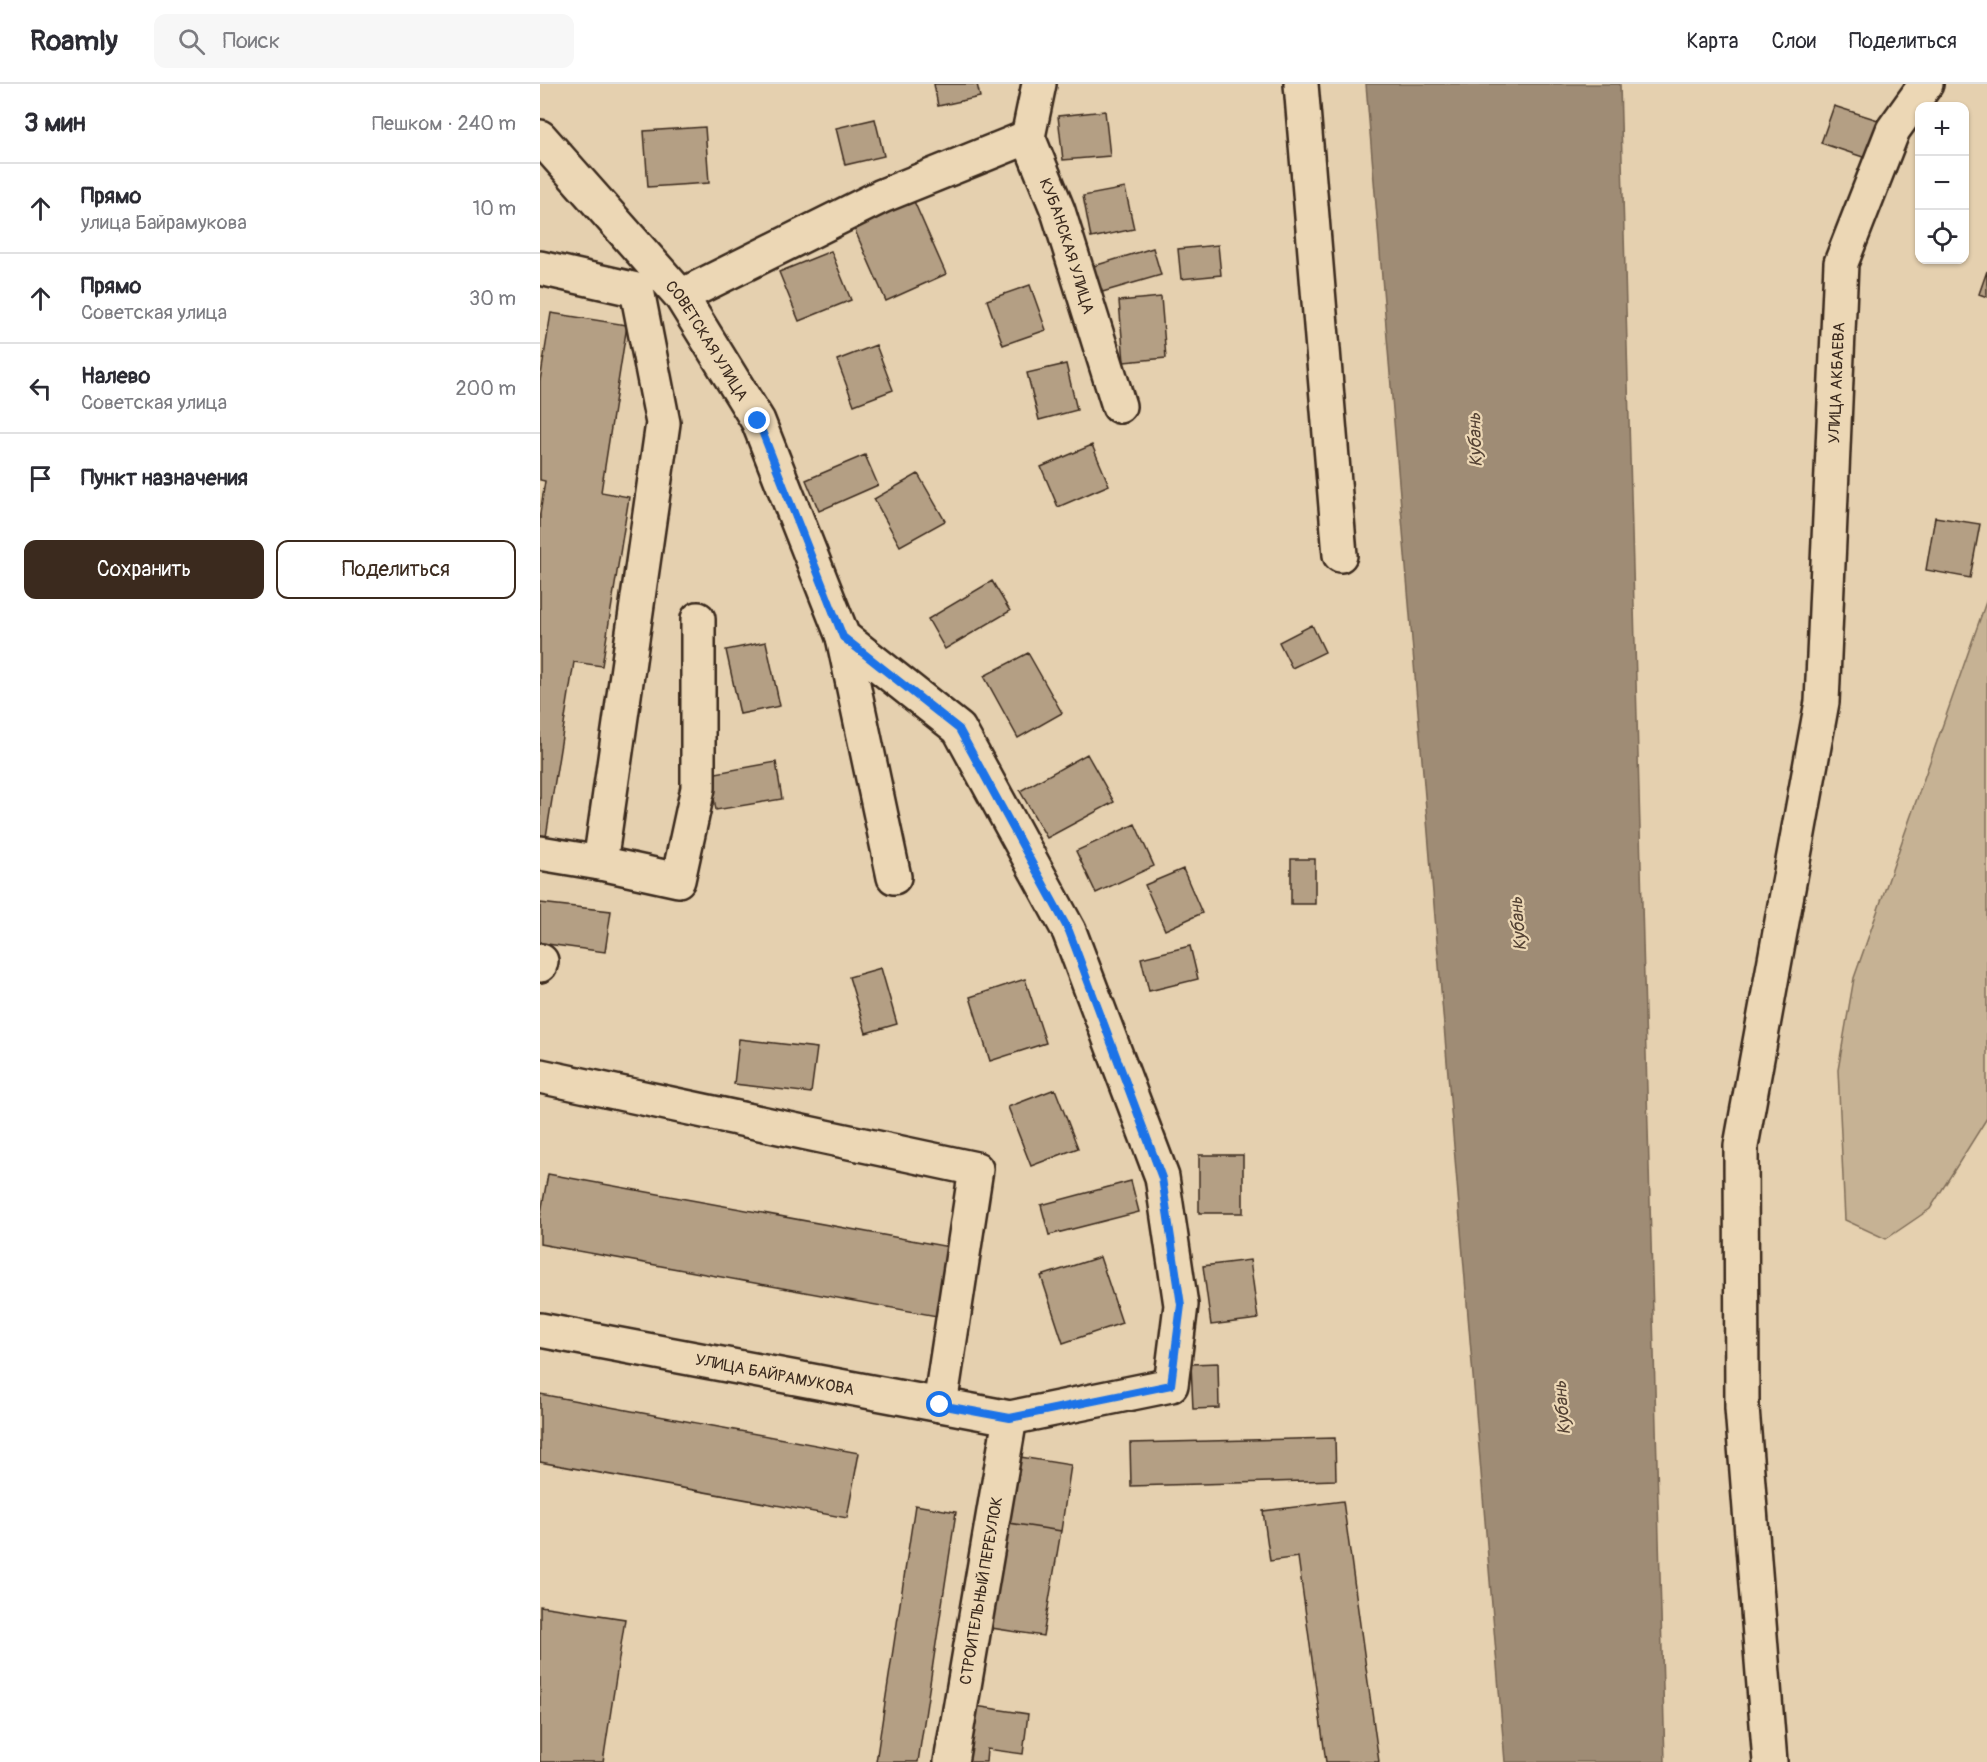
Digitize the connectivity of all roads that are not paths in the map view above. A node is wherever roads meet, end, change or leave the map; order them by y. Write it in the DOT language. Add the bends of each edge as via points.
graph roads {
  1 [pos="1039,84"];
  2 [pos="1301,84"];
  3 [pos="1926,84"];
  4 [pos="540,137"];
  5 [pos="1029,137"];
  6 [pos="540,268"];
  7 [pos="681,296"];
  8 [pos="1119,406"];
  9 [pos="1340,555"];
  10 [pos="698,619"];
  11 [pos="843,637"];
  12 [pos="540,853"];
  13 [pos="600,863"];
  14 [pos="894,877"];
  15 [pos="540,1076"];
  16 [pos="540,1330"];
  17 [pos="940,1405"];
  18 [pos="1010,1418"];
  19 [pos="951,1762"];
  20 [pos="1770,1762"];
  1 -- 5 [label="street"];
  2 -- 9 [label="street"];
  3 -- 20 [label="street, УЛИЦА АКБАЕВА" via="1893,130 1841,263 1822,702 1741,1146 1743,1408"];
  4 -- 7 [label="street, СОВЕТСКАЯ УЛИЦА"];
  5 -- 7 [label="street" via="882,196"];
  5 -- 8 [label="street, КУБАНСКАЯ УЛИЦА" via="1058,211"];
  6 -- 13 [label="street" via="637,290 663,423"];
  7 -- 11 [label="street, СОВЕТСКАЯ УЛИЦА" via="758,421"];
  10 -- 13 [label="street" via="698,788 678,880"];
  11 -- 14 [label="street, СОВЕТСКАЯ УЛИЦА"];
  11 -- 18 [label="street" via="959,729 1069,931 1162,1178 1181,1305 1171,1385"];
  12 -- 13 [label="street"];
  15 -- 17 [label="street" via="976,1169"];
  16 -- 17 [label="street, УЛИЦА БАЙРАМУКОВА"];
  17 -- 18 [label="street, УЛИЦА БАЙРАМУКОВА"];
  18 -- 19 [label="street, СТРОИТЕЛЬНЫЙ ПЕРЕУЛОК"];
}
